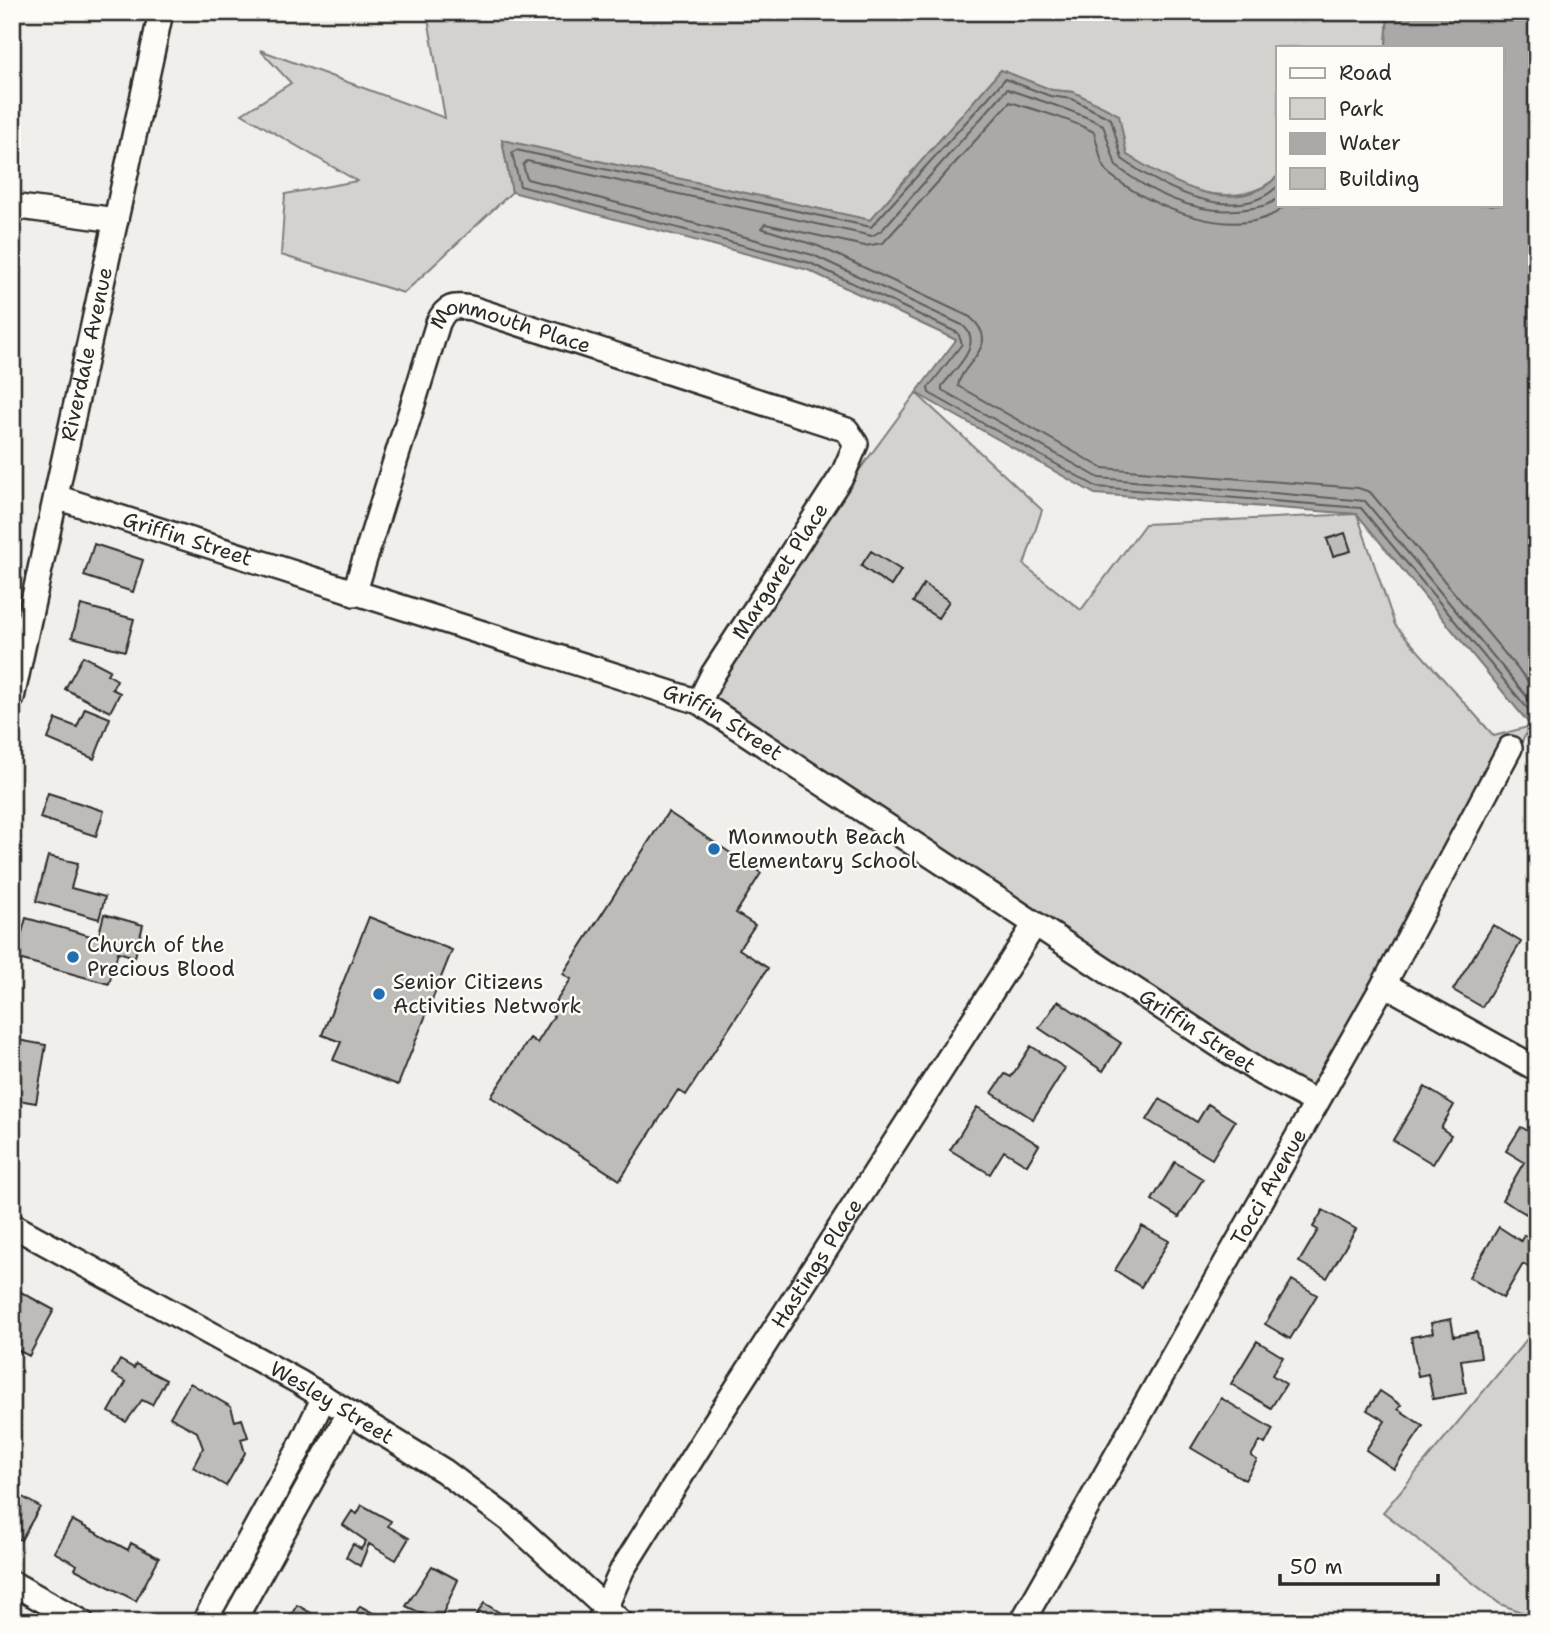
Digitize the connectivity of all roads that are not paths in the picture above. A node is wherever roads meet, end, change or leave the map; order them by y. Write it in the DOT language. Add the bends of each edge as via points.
graph roads {
  1 [pos="160,12"];
  2 [pos="12,206"];
  3 [pos="116,220"];
  4 [pos="854,438"];
  5 [pos="56,497"];
  6 [pos="354,594"];
  7 [pos="12,698"];
  8 [pos="699,702"];
  9 [pos="1510,748"];
  10 [pos="1035,924"];
  11 [pos="1384,984"];
  12 [pos="1537,1069"];
  13 [pos="1316,1102"];
  14 [pos="12,1225"];
  15 [pos="324,1397"];
  16 [pos="349,1413"];
  17 [pos="12,1583"];
  18 [pos="608,1617"];
  19 [pos="82,1622"];
  20 [pos="204,1622"];
  21 [pos="233,1622"];
  22 [pos="1022,1622"];
  1 -- 3 [label="street, Riverdale Avenue"];
  2 -- 3 [label="street"];
  3 -- 5 [label="street, Riverdale Avenue"];
  4 -- 6 [label="street, Monmouth Place" via="837,426 454,305 438,323"];
  4 -- 8 [label="street, Margaret Place" via="853,455 843,474"];
  5 -- 6 [label="street, Griffin Street"];
  5 -- 7 [label="street, Riverdale Avenue"];
  6 -- 8 [label="street, Griffin Street"];
  8 -- 10 [label="street, Griffin Street"];
  9 -- 11 [label="street, Tocci Avenue"];
  10 -- 13 [label="street, Griffin Street" via="1261,1073"];
  10 -- 18 [label="street, Hastings Place" via="622,1570"];
  11 -- 12 [label="street"];
  11 -- 13 [label="street, Tocci Avenue"];
  13 -- 22 [label="street, Tocci Avenue"];
  14 -- 15 [label="street, Wesley Street"];
  15 -- 16 [label="street, Wesley Street"];
  15 -- 20 [label="street"];
  16 -- 18 [label="street, Wesley Street" via="486,1501"];
  16 -- 21 [label="street"];
  17 -- 19 [label="street"];
}
